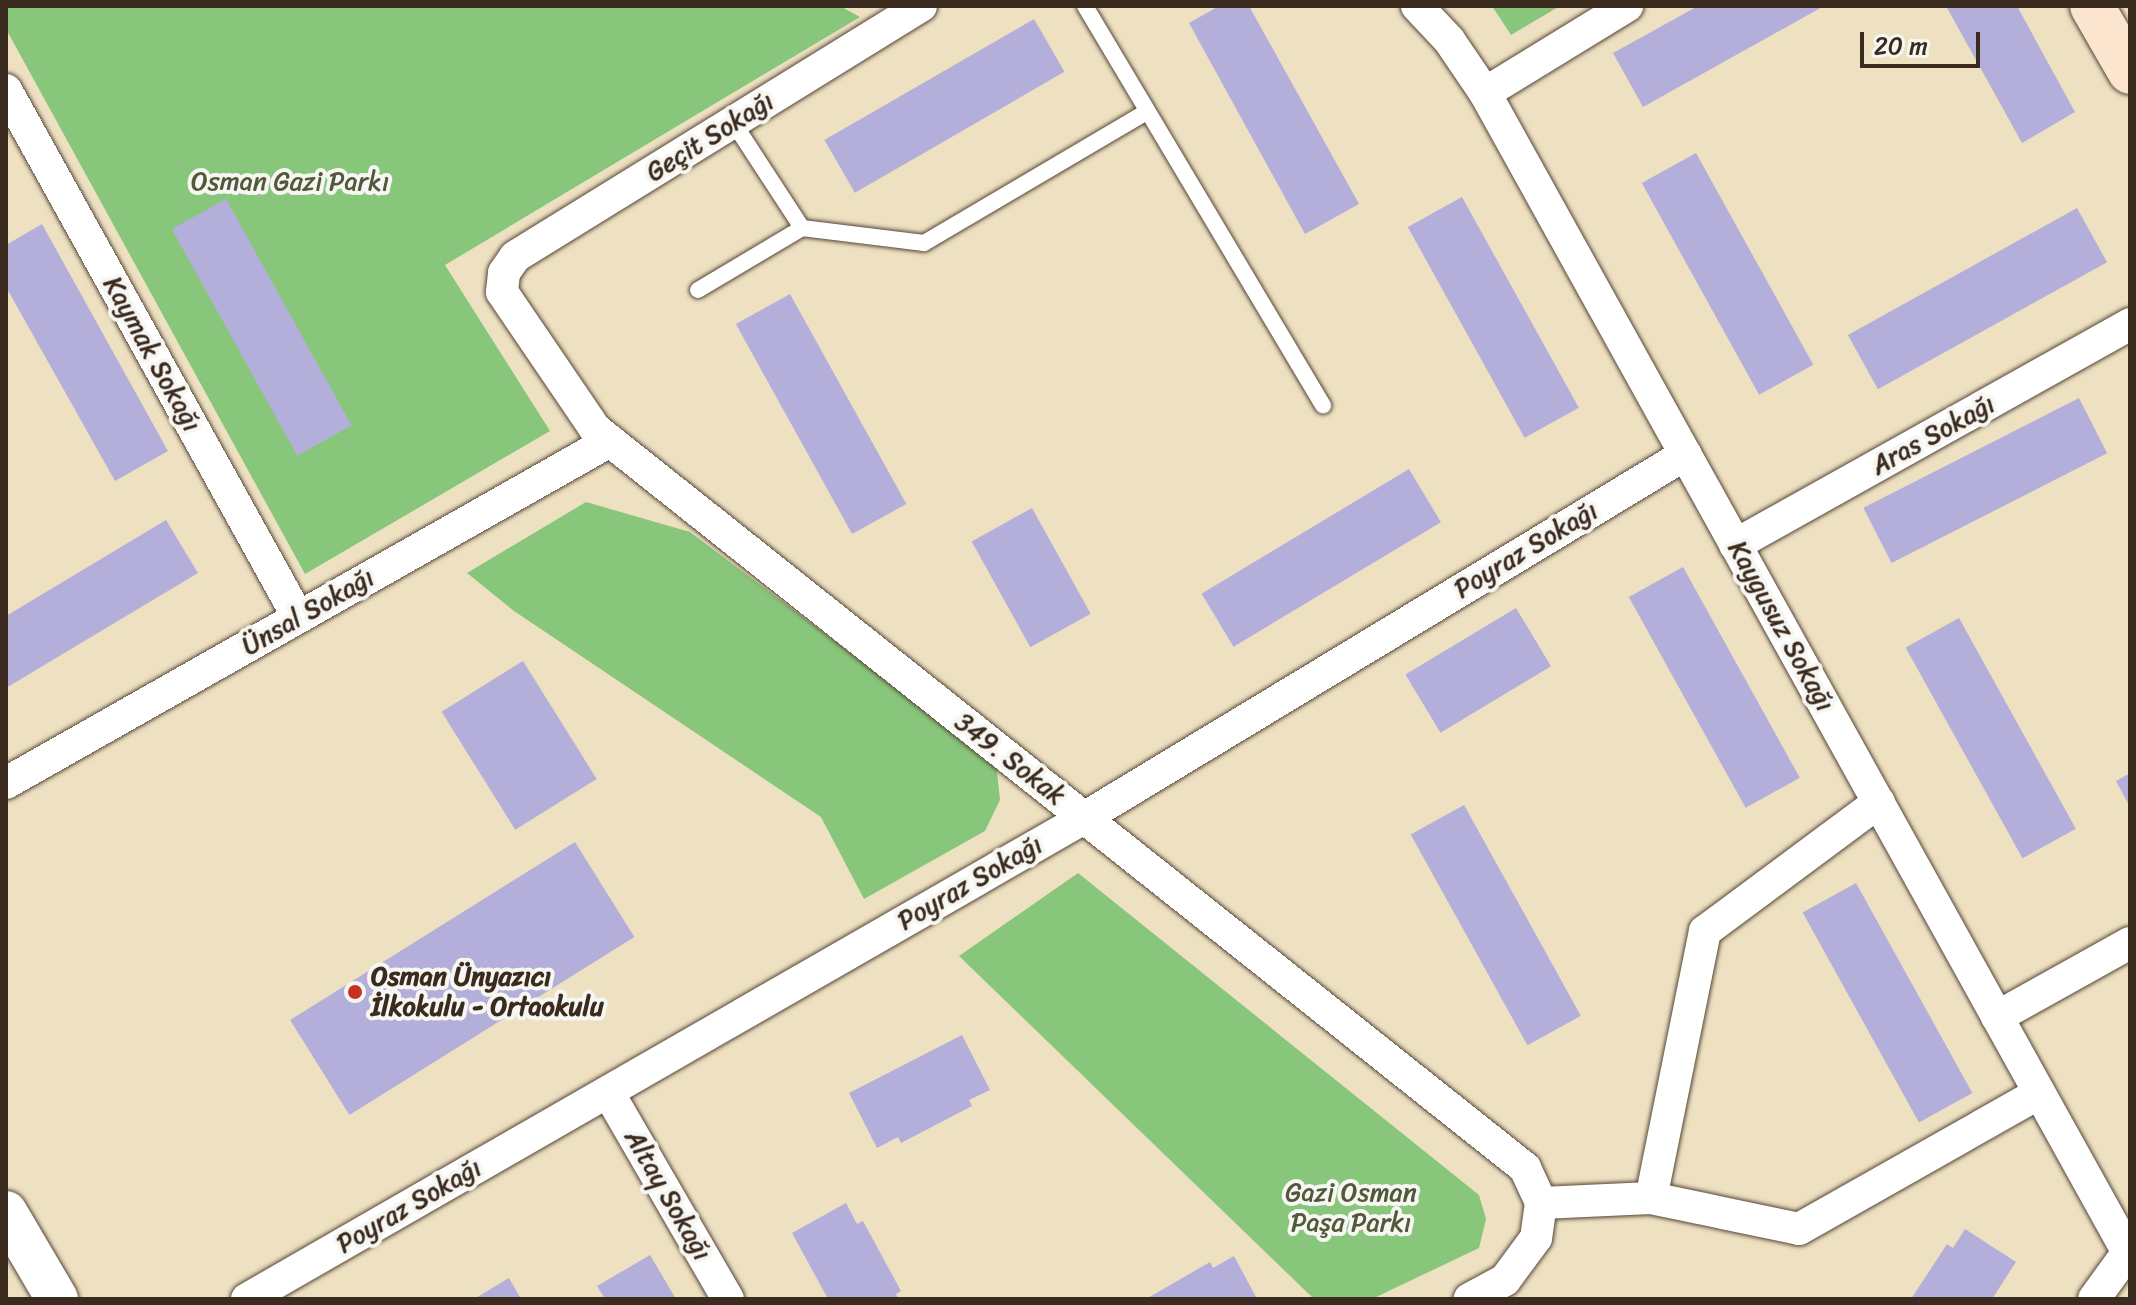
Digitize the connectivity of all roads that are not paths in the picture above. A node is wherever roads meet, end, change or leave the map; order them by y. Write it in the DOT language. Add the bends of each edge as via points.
graph roads {
  1 [pos="921,6"];
  2 [pos="1085,6"];
  3 [pos="1417,6"];
  4 [pos="1627,6"];
  5 [pos="2092,6"];
  6 [pos="2130,72"];
  7 [pos="6,90"];
  8 [pos="1485,93"];
  9 [pos="1146,112"];
  10 [pos="733,122"];
  11 [pos="16,133"];
  12 [pos="802,228"];
  13 [pos="504,273"];
  14 [pos="698,290"];
  15 [pos="2130,324"];
  16 [pos="1323,406"];
  17 [pos="610,441"];
  18 [pos="1686,454"];
  19 [pos="1735,545"];
  20 [pos="298,617"];
  21 [pos="6,783"];
  22 [pos="1879,802"];
  23 [pos="1084,818"];
  24 [pos="2130,943"];
  25 [pos="1997,1017"];
  26 [pos="608,1092"];
  27 [pos="2039,1093"];
  28 [pos="1651,1198"];
  29 [pos="6,1212"];
  30 [pos="1541,1212"];
  31 [pos="2129,1254"];
  32 [pos="57,1299"];
  33 [pos="247,1299"];
  34 [pos="728,1299"];
  35 [pos="1470,1299"];
  36 [pos="2094,1299"];
  1 -- 10 [label="street, Geçit Sokağı"];
  2 -- 9 [label="lane"];
  3 -- 8 [label="street, Kaygusuz Sokağı" via="1449,40"];
  4 -- 8 [label="street"];
  5 -- 6 [label="main road"];
  7 -- 11 [label="street, Kaymak Sokağı"];
  8 -- 18 [label="street, Kaygusuz Sokağı"];
  9 -- 12 [label="lane" via="924,243"];
  9 -- 16 [label="lane"];
  10 -- 12 [label="lane"];
  10 -- 13 [label="street, Geçit Sokağı" via="515,257"];
  11 -- 20 [label="street, Kaymak Sokağı"];
  12 -- 14 [label="lane"];
  13 -- 17 [label="street, 349. Sokak" via="502,292 595,429"];
  15 -- 19 [label="street, Aras Sokağı"];
  17 -- 20 [label="street, Ünsal Sokağı"];
  17 -- 23 [label="street, 349. Sokak"];
  18 -- 19 [label="street, Kaygusuz Sokağı"];
  18 -- 23 [label="street, Poyraz Sokağı"];
  19 -- 22 [label="street, Kaygusuz Sokağı"];
  20 -- 21 [label="street, Ünsal Sokağı"];
  22 -- 25 [label="street, Kaygusuz Sokağı"];
  22 -- 28 [label="street" via="1705,931"];
  23 -- 26 [label="street, Poyraz Sokağı"];
  23 -- 30 [label="street, 349. Sokak" via="1525,1168"];
  24 -- 25 [label="street"];
  25 -- 27 [label="street, Kaygusuz Sokağı"];
  26 -- 33 [label="street, Poyraz Sokağı"];
  26 -- 34 [label="street, Altay Sokağı"];
  27 -- 28 [label="street" via="1799,1229"];
  27 -- 31 [label="street, Kaygusuz Sokağı"];
  28 -- 30 [label="street"];
  29 -- 32 [label="street"];
  30 -- 35 [label="street" via="1536,1238 1517,1268"];
  31 -- 36 [label="street"];
}
